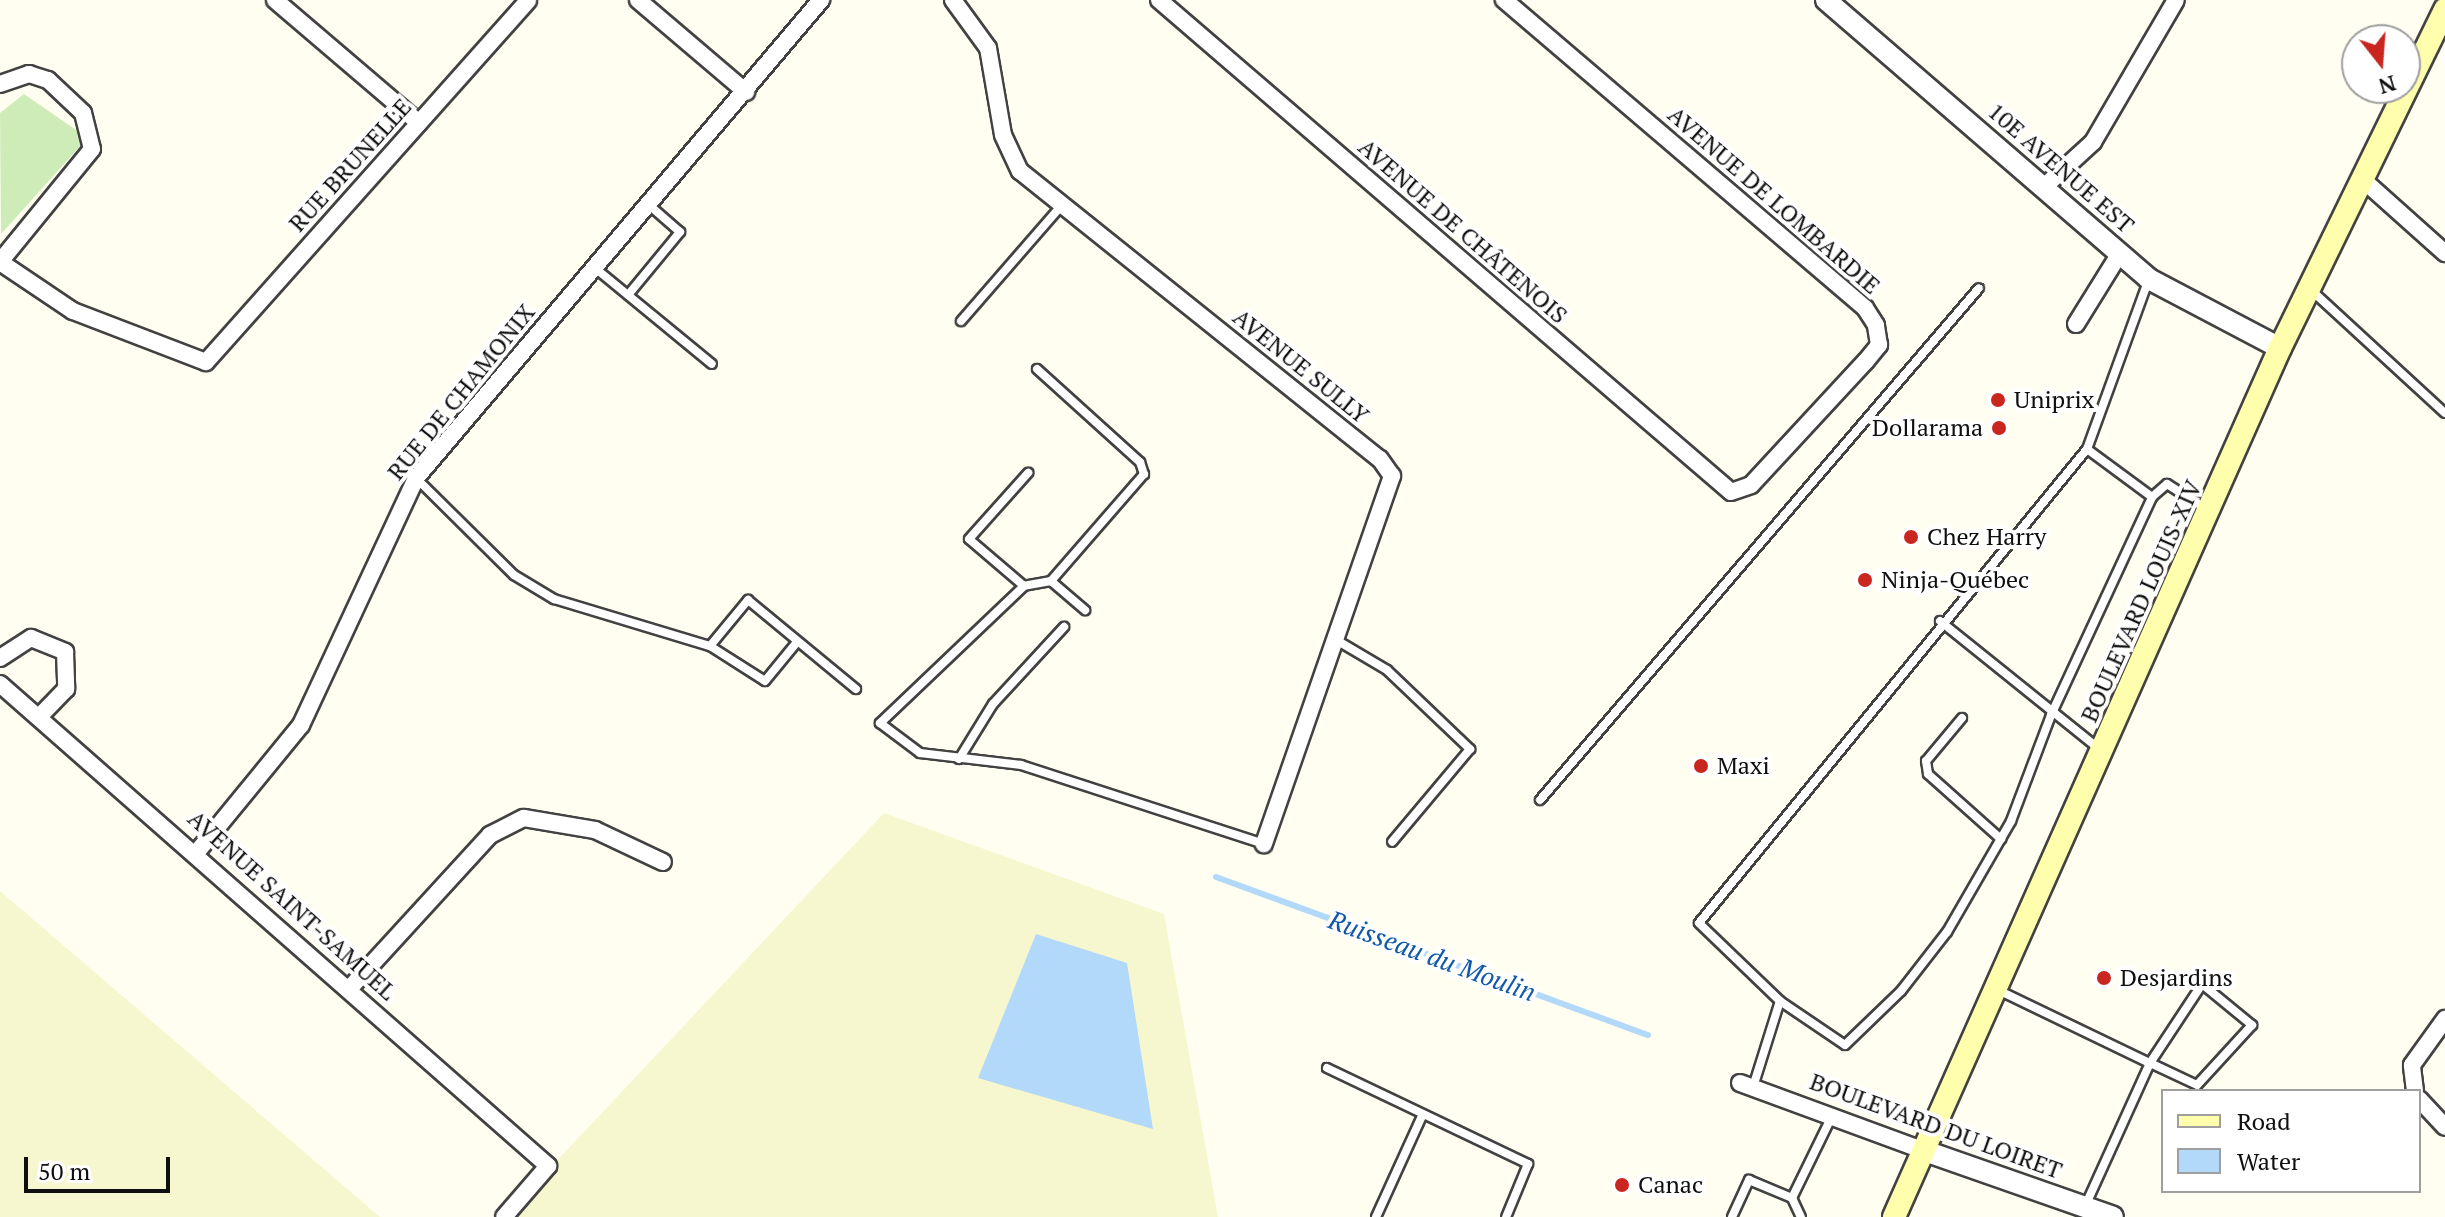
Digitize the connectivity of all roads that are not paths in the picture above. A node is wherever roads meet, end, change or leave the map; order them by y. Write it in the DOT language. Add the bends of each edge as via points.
graph roads {
  1 [pos="275,0"];
  2 [pos="528,0"];
  3 [pos="638,0"];
  4 [pos="821,0"];
  5 [pos="953,0"];
  6 [pos="1159,0"];
  7 [pos="1504,0"];
  8 [pos="1826,0"];
  9 [pos="2176,0"];
  10 [pos="2445,9"];
  11 [pos="0,84"];
  12 [pos="746,92"];
  13 [pos="419,123"];
  14 [pos="2361,178"];
  15 [pos="2045,186"];
  16 [pos="649,205"];
  17 [pos="1061,206"];
  18 [pos="2120,253"];
  19 [pos="2445,253"];
  20 [pos="0,262"];
  21 [pos="595,268"];
  22 [pos="2149,279"];
  23 [pos="1979,288"];
  24 [pos="2309,288"];
  25 [pos="628,295"];
  26 [pos="961,321"];
  27 [pos="2076,324"];
  28 [pos="2280,348"];
  29 [pos="712,364"];
  30 [pos="1037,369"];
  31 [pos="2445,413"];
  32 [pos="2087,449"];
  33 [pos="1028,473"];
  34 [pos="416,478"];
  35 [pos="1738,490"];
  36 [pos="2152,497"];
  37 [pos="2209,511"];
  38 [pos="1051,581"];
  39 [pos="1024,586"];
  40 [pos="1085,610"];
  41 [pos="1940,621"];
  42 [pos="1064,627"];
  43 [pos="1338,641"];
  44 [pos="797,642"];
  45 [pos="710,646"];
  46 [pos="0,658"];
  47 [pos="0,684"];
  48 [pos="856,689"];
  49 [pos="2051,715"];
  50 [pos="39,717"];
  51 [pos="1962,718"];
  52 [pos="2103,752"];
  53 [pos="959,759"];
  54 [pos="1540,800"];
  55 [pos="2001,839"];
  56 [pos="1392,842"];
  57 [pos="1264,844"];
  58 [pos="197,852"];
  59 [pos="663,862"];
  60 [pos="349,989"];
  61 [pos="1996,989"];
  62 [pos="1780,1001"];
  63 [pos="2445,1019"];
  64 [pos="2150,1063"];
  65 [pos="1327,1068"];
  66 [pos="1747,1085"];
  67 [pos="2415,1089"];
  68 [pos="2421,1101"];
  69 [pos="1423,1114"];
  70 [pos="1832,1115"];
  71 [pos="2445,1127"];
  72 [pos="1925,1151"];
  73 [pos="1792,1198"];
  74 [pos="2097,1213"];
  75 [pos="504,1217"];
  76 [pos="1376,1217"];
  77 [pos="1506,1217"];
  78 [pos="1732,1217"];
  79 [pos="1801,1217"];
  80 [pos="1894,1217"];
  1 -- 13 [label="street"];
  2 -- 13 [label="street, RUE BRUNELLE"];
  3 -- 12 [label="street"];
  4 -- 12 [label="street, RUE DE CHAMONIX"];
  5 -- 17 [label="street, AVENUE SULLY" via="988,48 1009,153"];
  6 -- 35 [label="street, AVENUE DE CHÂTENOIS" via="1722,485"];
  7 -- 35 [label="street, AVENUE DE LOMBARDIE" via="1865,308 1876,325 1879,345 1866,361 1761,475"];
  8 -- 15 [label="street, 10E AVENUE EST"];
  9 -- 15 [label="street" via="2093,142"];
  10 -- 14 [label="main road, BOULEVARD LOUIS-XIV"];
  11 -- 20 [label="street" via="29,74 48,80 83,113 92,149"];
  12 -- 16 [label="street, RUE DE CHAMONIX"];
  13 -- 20 [label="street, RUE BRUNELLE" via="206,362 73,311"];
  14 -- 19 [label="street"];
  14 -- 24 [label="main road, BOULEVARD LOUIS-XIV"];
  15 -- 18 [label="street, 10E AVENUE EST"];
  16 -- 21 [label="street, RUE DE CHAMONIX"];
  16 -- 25 [label="lane" via="680,232"];
  17 -- 26 [label="lane"];
  17 -- 43 [label="street, AVENUE SULLY" via="1380,459 1392,476"];
  18 -- 22 [label="street, 10E AVENUE EST"];
  18 -- 27 [label="street"];
  21 -- 25 [label="lane"];
  21 -- 34 [label="street, RUE DE CHAMONIX"];
  22 -- 28 [label="street, 10E AVENUE EST"];
  22 -- 32 [label="lane"];
  23 -- 54 [label="lane"];
  24 -- 28 [label="main road, BOULEVARD LOUIS-XIV"];
  24 -- 31 [label="lane"];
  25 -- 29 [label="lane"];
  28 -- 37 [label="main road, BOULEVARD LOUIS-XIV"];
  30 -- 38 [label="lane" via="1140,462 1144,474"];
  32 -- 36 [label="lane"];
  32 -- 41 [label="lane"];
  33 -- 39 [label="lane" via="969,539"];
  34 -- 45 [label="lane" via="514,575 554,599"];
  34 -- 58 [label="street, RUE DE CHAMONIX" via="301,725"];
  36 -- 37 [label="lane" via="2167,484"];
  36 -- 49 [label="lane"];
  37 -- 52 [label="main road, BOULEVARD LOUIS-XIV"];
  38 -- 39 [label="lane"];
  38 -- 40 [label="lane"];
  39 -- 53 [label="lane" via="880,723 920,753"];
  41 -- 49 [label="lane"];
  41 -- 62 [label="lane" via="1699,923"];
  42 -- 53 [label="lane" via="993,704"];
  43 -- 56 [label="lane" via="1387,670 1470,749"];
  43 -- 57 [label="street, AVENUE SULLY"];
  44 -- 45 [label="lane" via="765,681"];
  44 -- 45 [label="lane" via="748,600"];
  44 -- 48 [label="lane"];
  46 -- 50 [label="street" via="31,638 65,652 66,689"];
  47 -- 50 [label="street, AVENUE SAINT-SAMUEL"];
  49 -- 52 [label="lane"];
  49 -- 55 [label="lane"];
  50 -- 58 [label="street, AVENUE SAINT-SAMUEL"];
  51 -- 55 [label="lane" via="1926,761 1928,774"];
  52 -- 61 [label="main road, BOULEVARD LOUIS-XIV"];
  53 -- 57 [label="lane" via="1021,765"];
  55 -- 62 [label="lane" via="1947,932 1845,1045"];
  58 -- 60 [label="street, AVENUE SAINT-SAMUEL"];
  59 -- 60 [label="street" via="595,830 524,818 490,835"];
  60 -- 75 [label="street, AVENUE SAINT-SAMUEL" via="548,1166"];
  61 -- 64 [label="lane"];
  61 -- 72 [label="main road, BOULEVARD LOUIS-XIV"];
  62 -- 66 [label="lane"];
  63 -- 67 [label="street" via="2412,1065"];
  64 -- 64 [label="lane" via="2202,984 2252,1025 2197,1085"];
  64 -- 74 [label="lane"];
  65 -- 69 [label="lane"];
  66 -- 70 [label="street, BOULEVARD DU LOIRET"];
  68 -- 71 [label="street"];
  69 -- 76 [label="lane"];
  69 -- 77 [label="lane" via="1528,1164"];
  70 -- 72 [label="street, BOULEVARD DU LOIRET"];
  70 -- 73 [label="lane"];
  72 -- 74 [label="street, BOULEVARD DU LOIRET"];
  72 -- 80 [label="main road, BOULEVARD LOUIS-XIV"];
  73 -- 78 [label="lane" via="1749,1180"];
  73 -- 79 [label="lane"];
}
